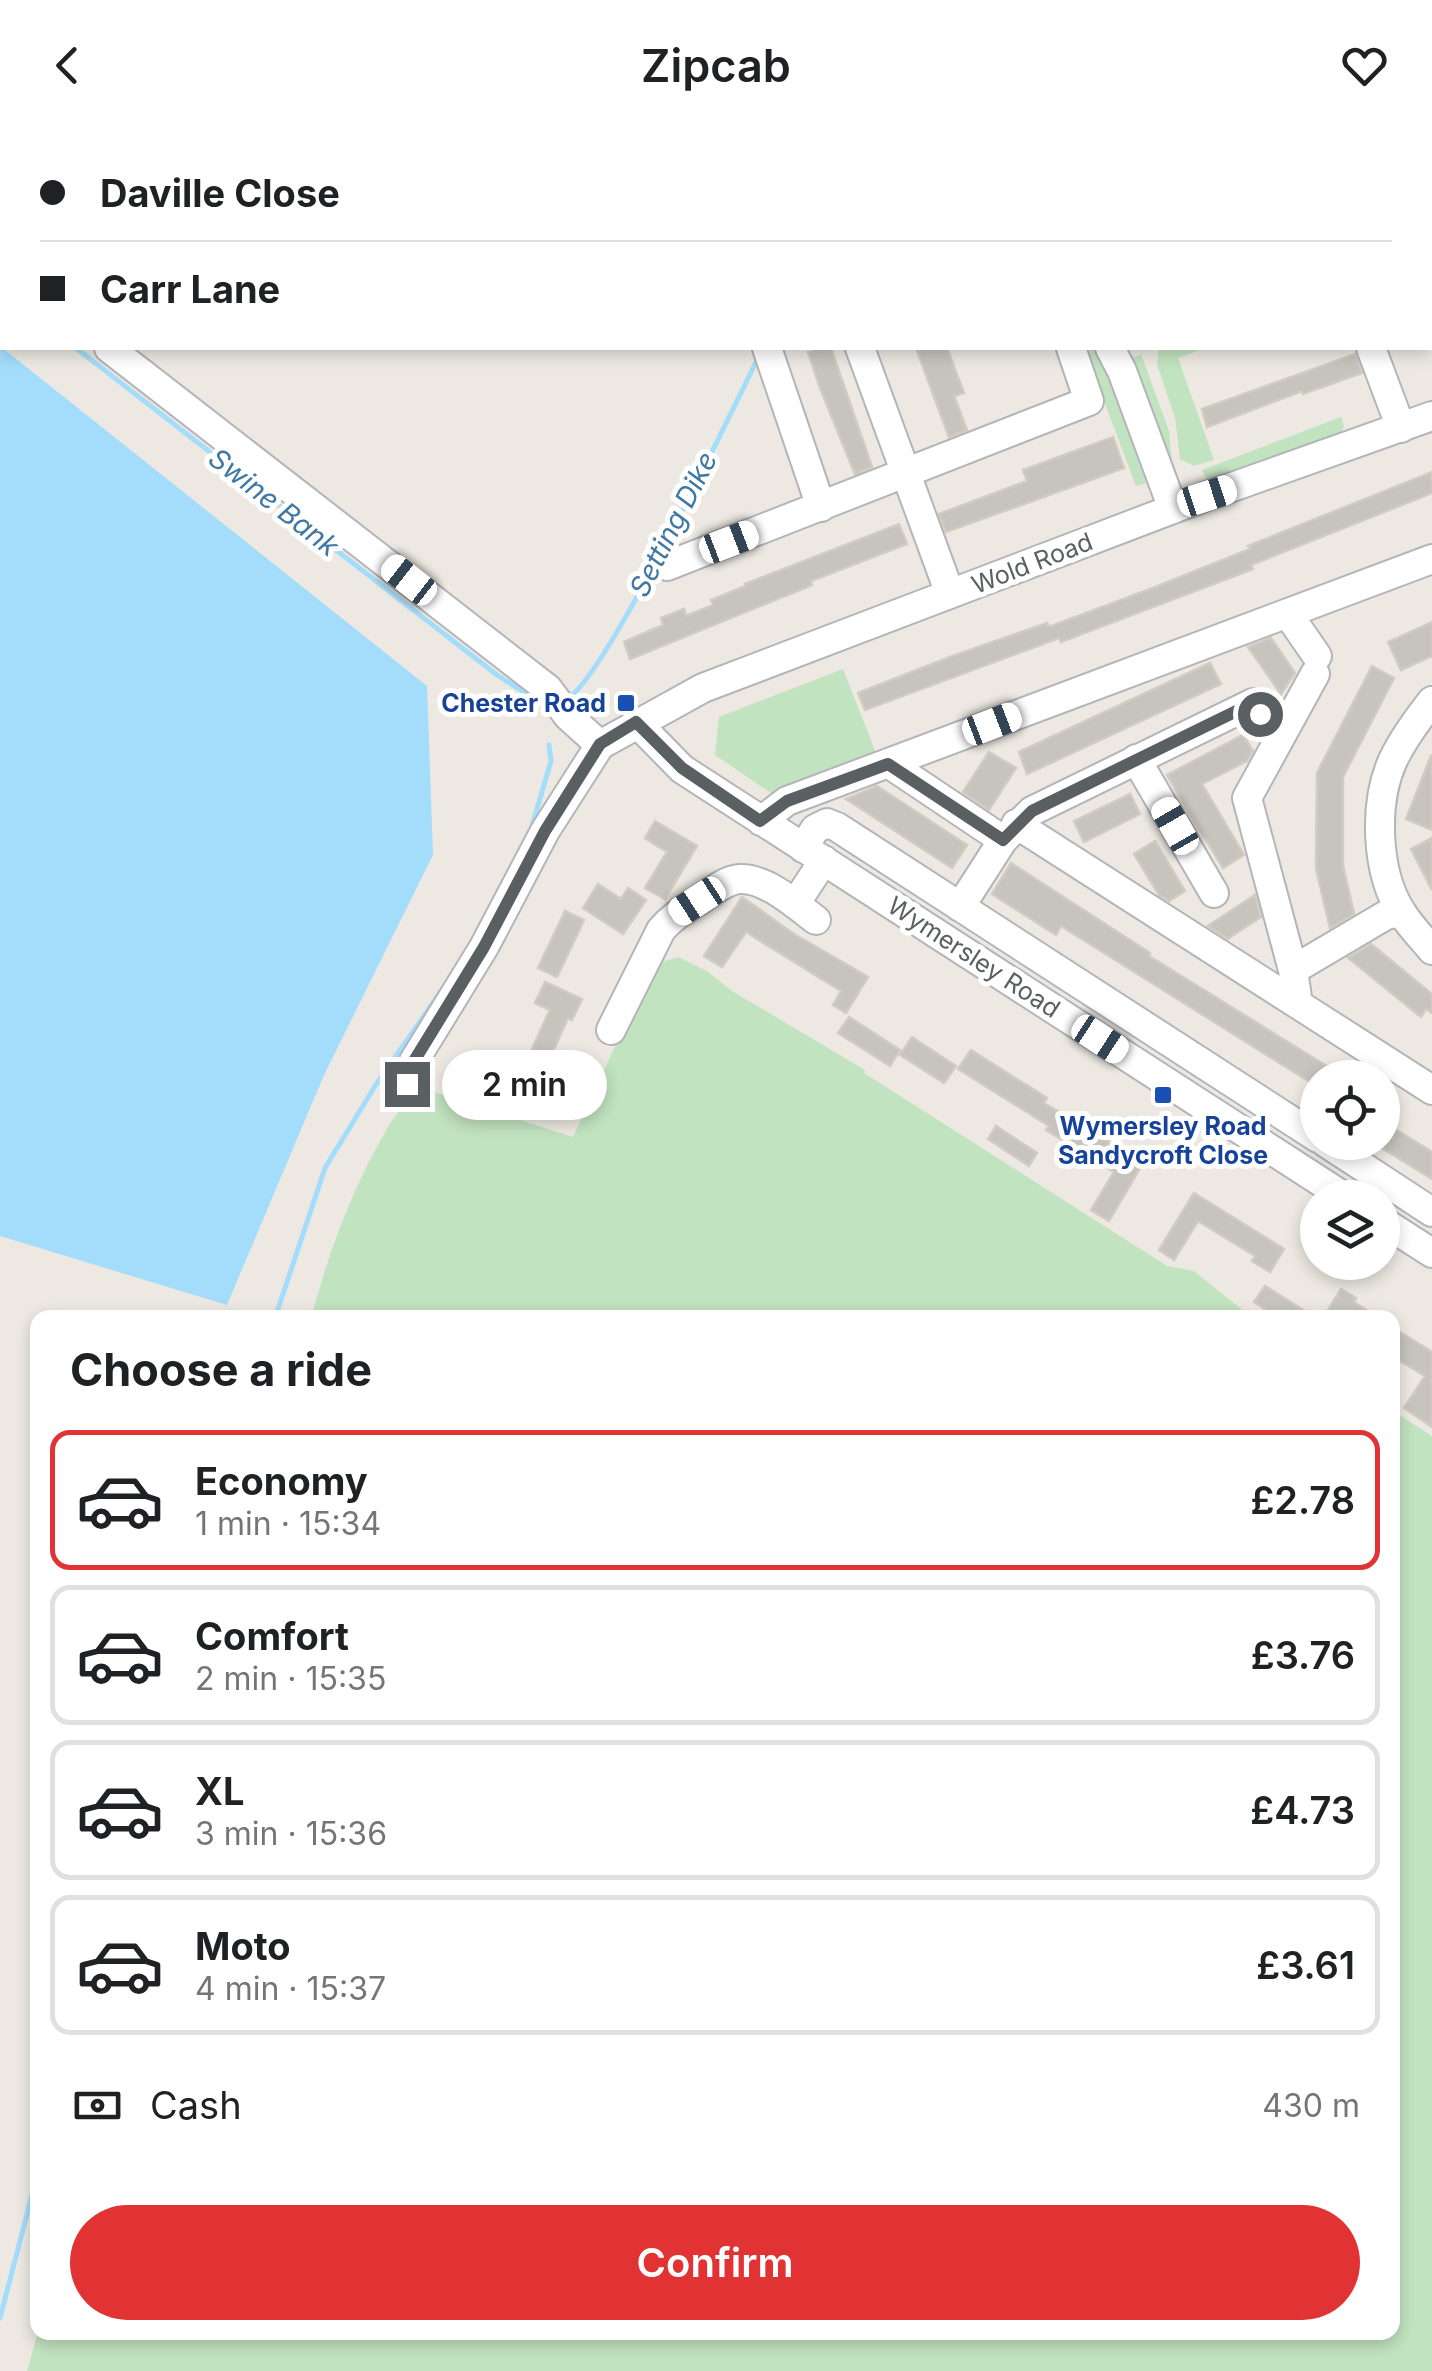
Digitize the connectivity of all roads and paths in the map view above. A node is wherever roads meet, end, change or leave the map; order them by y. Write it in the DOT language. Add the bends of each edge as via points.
graph roads {
  1 [pos="112,350"];
  2 [pos="767,350"];
  3 [pos="861,350"];
  4 [pos="1071,350"];
  5 [pos="1111,350"];
  6 [pos="1372,350"];
  7 [pos="1432,416"];
  8 [pos="1401,428"];
  9 [pos="907,474"];
  10 [pos="822,507"];
  11 [pos="1174,509"];
  12 [pos="1432,559"];
  13 [pos="667,566"];
  14 [pos="950,594"];
  15 [pos="1288,614"];
  16 [pos="1252,700"];
  17 [pos="1432,702"];
  18 [pos="636,722"];
  19 [pos="600,744"];
  20 [pos="1136,760"];
  21 [pos="888,764"];
  22 [pos="760,821"];
  23 [pos="1010,832"];
  24 [pos="813,854"];
  25 [pos="1214,893"];
  26 [pos="960,907"];
  27 [pos="1401,912"];
  28 [pos="1432,950"];
  29 [pos="1293,970"];
  30 [pos="1298,1004"];
  31 [pos="611,1016"];
  32 [pos="407,1084"];
  33 [pos="1432,1090"];
  34 [pos="1300,1126"];
  35 [pos="1353,1160"];
  36 [pos="1318,1180"];
  37 [pos="1432,1212"];
  38 [pos="1400,1233"];
  39 [pos="1432,1253"];
  1 -- 19 [label="street" via="556,699"];
  2 -- 10 [label="street"];
  3 -- 9 [label="street"];
  4 -- 9 [label="street" via="1090,401"];
  5 -- 11 [label="street"];
  6 -- 8 [label="street"];
  7 -- 8 [label="street, Wold Road"];
  8 -- 11 [label="street, Wold Road"];
  9 -- 10 [label="street"];
  9 -- 14 [label="street"];
  10 -- 13 [label="street"];
  11 -- 14 [label="street, Wold Road"];
  12 -- 15 [label="street"];
  14 -- 18 [label="street, Wold Road" via="703,688"];
  15 -- 21 [label="street"];
  15 -- 29 [label="street" via="1316,665 1247,798"];
  16 -- 20 [label="street"];
  17 -- 27 [label="street" via="1391,765 1383,797 1384,868"];
  18 -- 19 [label="street, Wold Road"];
  18 -- 22 [label="street, Wymersley Road" via="682,768"];
  19 -- 32 [label="street" via="414,1061"];
  20 -- 23 [label="street" via="1032,811"];
  20 -- 25 [label="street"];
  21 -- 22 [label="street" via="787,801"];
  21 -- 23 [label="street"];
  22 -- 24 [label="street, Wymersley Road"];
  23 -- 26 [label="street"];
  23 -- 30 [label="street"];
  24 -- 26 [label="street, Wymersley Road" via="815,829 837,826"];
  24 -- 31 [label="street" via="805,912 756,882 723,884 660,930"];
  24 -- 36 [label="street, Wymersley Road"];
  26 -- 34 [label="street, Wymersley Road"];
  27 -- 28 [label="street"];
  27 -- 29 [label="street"];
  29 -- 30 [label="street"];
  30 -- 33 [label="street"];
  35 -- 37 [label="street"];
  38 -- 39 [label="street"];
}
